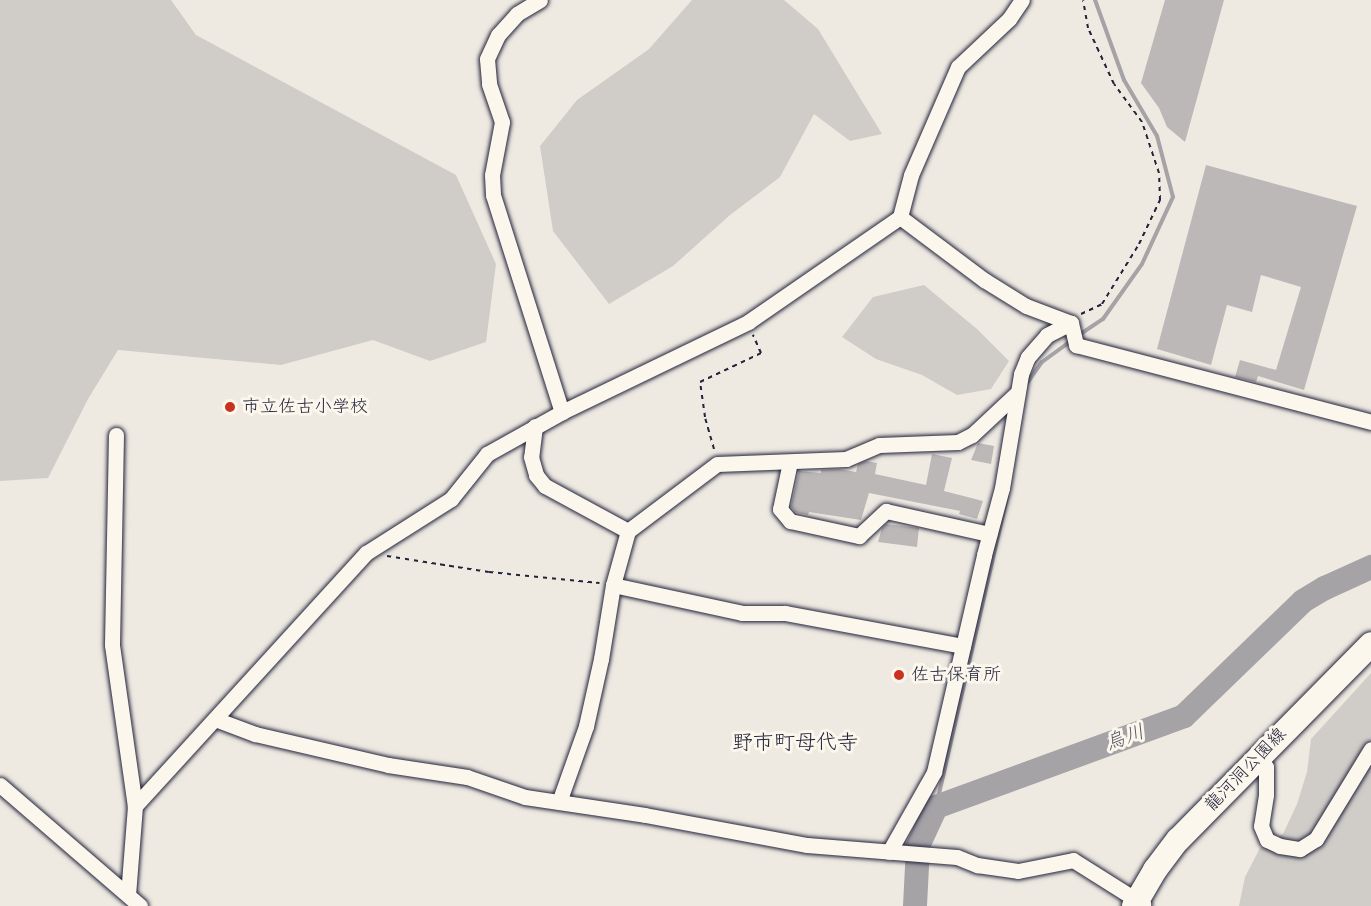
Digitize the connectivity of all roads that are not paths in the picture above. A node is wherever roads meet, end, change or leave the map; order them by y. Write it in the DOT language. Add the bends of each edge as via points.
graph roads {
  1 [pos="540,0"];
  2 [pos="1023,0"];
  3 [pos="900,217"];
  4 [pos="1070,322"];
  5 [pos="1017,393"];
  6 [pos="562,412"];
  7 [pos="1371,422"];
  8 [pos="536,426"];
  9 [pos="116,435"];
  10 [pos="790,462"];
  11 [pos="628,531"];
  12 [pos="989,534"];
  13 [pos="613,585"];
  14 [pos="1371,644"];
  15 [pos="963,646"];
  16 [pos="215,719"];
  17 [pos="1371,748"];
  18 [pos="1258,756"];
  19 [pos="0,785"];
  20 [pos="559,802"];
  21 [pos="135,806"];
  22 [pos="893,852"];
  23 [pos="128,888"];
  24 [pos="1138,904"];
  25 [pos="140,906"];
  1 -- 6 [label="street" via="517,14 498,35 487,59 489,84 502,122 492,175 493,195"];
  2 -- 3 [label="street" via="1009,19 958,67 911,176"];
  3 -- 4 [label="street" via="1026,306"];
  3 -- 6 [label="street" via="747,322"];
  4 -- 5 [label="street" via="1047,335 1028,357"];
  4 -- 7 [label="street" via="1076,345"];
  5 -- 10 [label="street" via="972,435 958,442 879,445 846,459"];
  5 -- 12 [label="street" via="1002,488"];
  6 -- 8 [label="street"];
  8 -- 11 [label="street" via="531,457 536,475 545,486"];
  8 -- 16 [label="street" via="487,454 451,499 366,553"];
  9 -- 21 [label="street" via="112,645"];
  10 -- 11 [label="street" via="717,464"];
  10 -- 12 [label="street" via="780,509 790,521 860,536 886,511"];
  11 -- 13 [label="street"];
  12 -- 15 [label="street"];
  13 -- 15 [label="street" via="742,613 785,613"];
  13 -- 20 [label="street" via="586,726"];
  14 -- 18 [label="main road, 龍河洞公園線"];
  15 -- 22 [label="street" via="934,772"];
  16 -- 20 [label="street" via="266,736 388,765 467,777 525,797"];
  16 -- 21 [label="street"];
  17 -- 18 [label="street" via="1316,839 1300,849 1267,840 1261,826 1266,767"];
  18 -- 24 [label="main road, 龍河洞公園線" via="1178,840"];
  19 -- 23 [label="street"];
  20 -- 22 [label="street" via="807,845"];
  21 -- 23 [label="street"];
  22 -- 24 [label="street" via="957,857 977,865 1018,871 1073,860"];
  23 -- 25 [label="street"];
}
